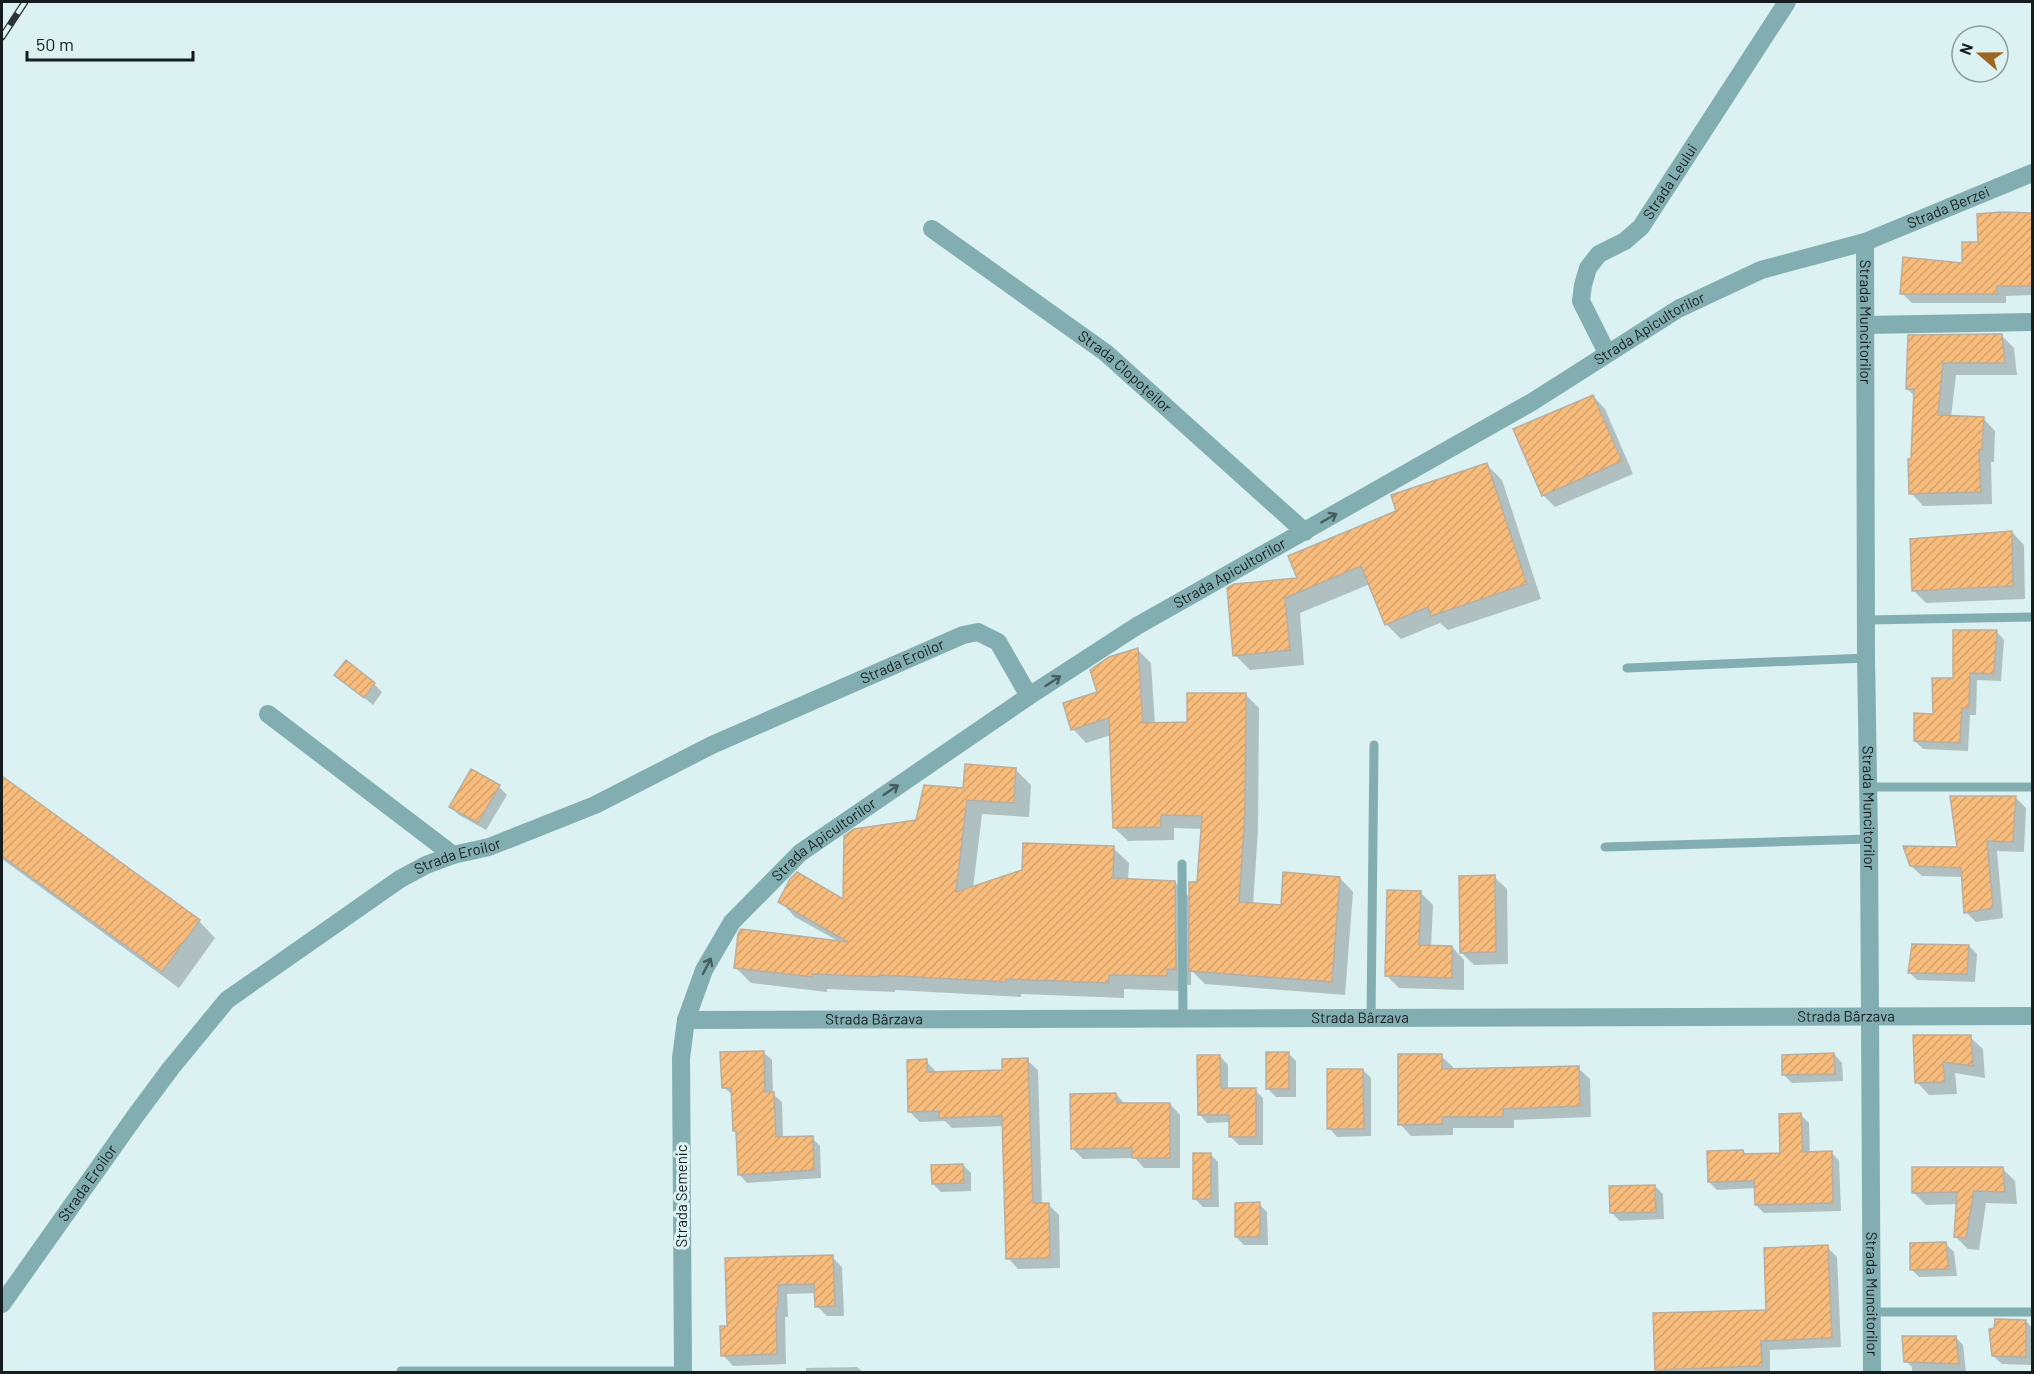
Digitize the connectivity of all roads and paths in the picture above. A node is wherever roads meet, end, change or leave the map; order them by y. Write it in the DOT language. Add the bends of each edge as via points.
graph roads {
  1 [pos="1787,2"];
  2 [pos="2032,173"];
  3 [pos="932,229"];
  4 [pos="1865,242"];
  5 [pos="2032,322"];
  6 [pos="1865,325"];
  7 [pos="1607,352"];
  8 [pos="1305,532"];
  9 [pos="2032,617"];
  10 [pos="1866,620"];
  11 [pos="1866,658"];
  12 [pos="1627,668"];
  13 [pos="1029,696"];
  14 [pos="268,714"];
  15 [pos="1374,745"];
  16 [pos="1868,787"];
  17 [pos="2032,787"];
  18 [pos="1869,839"];
  19 [pos="1605,847"];
  20 [pos="453,855"];
  21 [pos="1182,864"];
  22 [pos="1870,1016"];
  23 [pos="2032,1016"];
  24 [pos="1183,1018"];
  25 [pos="1371,1018"];
  26 [pos="686,1020"];
  27 [pos="2,1305"];
  28 [pos="1872,1312"];
  29 [pos="2032,1312"];
  30 [pos="401,1371"];
  31 [pos="683,1372"];
  32 [pos="1872,1372"];
  1 -- 7 [label="street, Strada Leului" via="1641,227 1625,241 1599,254 1588,268 1581,301"];
  2 -- 4 [label="street, Strada Berzei"];
  3 -- 8 [label="street, Strada Clopoțeilor" via="1106,353"];
  4 -- 6 [label="street, Strada Muncitorilor"];
  4 -- 7 [label="street, Strada Apicultorilor" via="1761,270 1678,309"];
  5 -- 6 [label="street"];
  6 -- 10 [label="street, Strada Muncitorilor"];
  8 -- 7 [label="street, Strada Apicultorilor, one-way" via="1532,402"];
  13 -- 8 [label="street, Strada Apicultorilor, one-way" via="1137,627"];
  9 -- 10 [label="lane"];
  10 -- 11 [label="street, Strada Muncitorilor"];
  11 -- 12 [label="lane"];
  11 -- 16 [label="street, Strada Muncitorilor"];
  13 -- 20 [label="street, Strada Eroilor" via="998,642 978,632 963,635 712,745 595,806 489,848"];
  26 -- 13 [label="street, Strada Apicultorilor, one-way" via="704,970 732,922 800,853"];
  14 -- 20 [label="street"];
  15 -- 25 [label="lane"];
  16 -- 17 [label="lane"];
  16 -- 18 [label="street, Strada Muncitorilor"];
  18 -- 19 [label="lane"];
  18 -- 22 [label="street, Strada Muncitorilor"];
  20 -- 27 [label="street, Strada Eroilor" via="400,879 227,1000 150,1096"];
  21 -- 24 [label="lane"];
  22 -- 23 [label="street, Strada Bârzava"];
  22 -- 25 [label="street, Strada Bârzava"];
  22 -- 28 [label="street, Strada Muncitorilor"];
  24 -- 25 [label="street, Strada Bârzava"];
  24 -- 26 [label="street, Strada Bârzava"];
  26 -- 31 [label="street, Strada Semenic" via="681,1058"];
  28 -- 29 [label="lane"];
  28 -- 32 [label="street, Strada Muncitorilor"];
  30 -- 31 [label="lane"];
}
